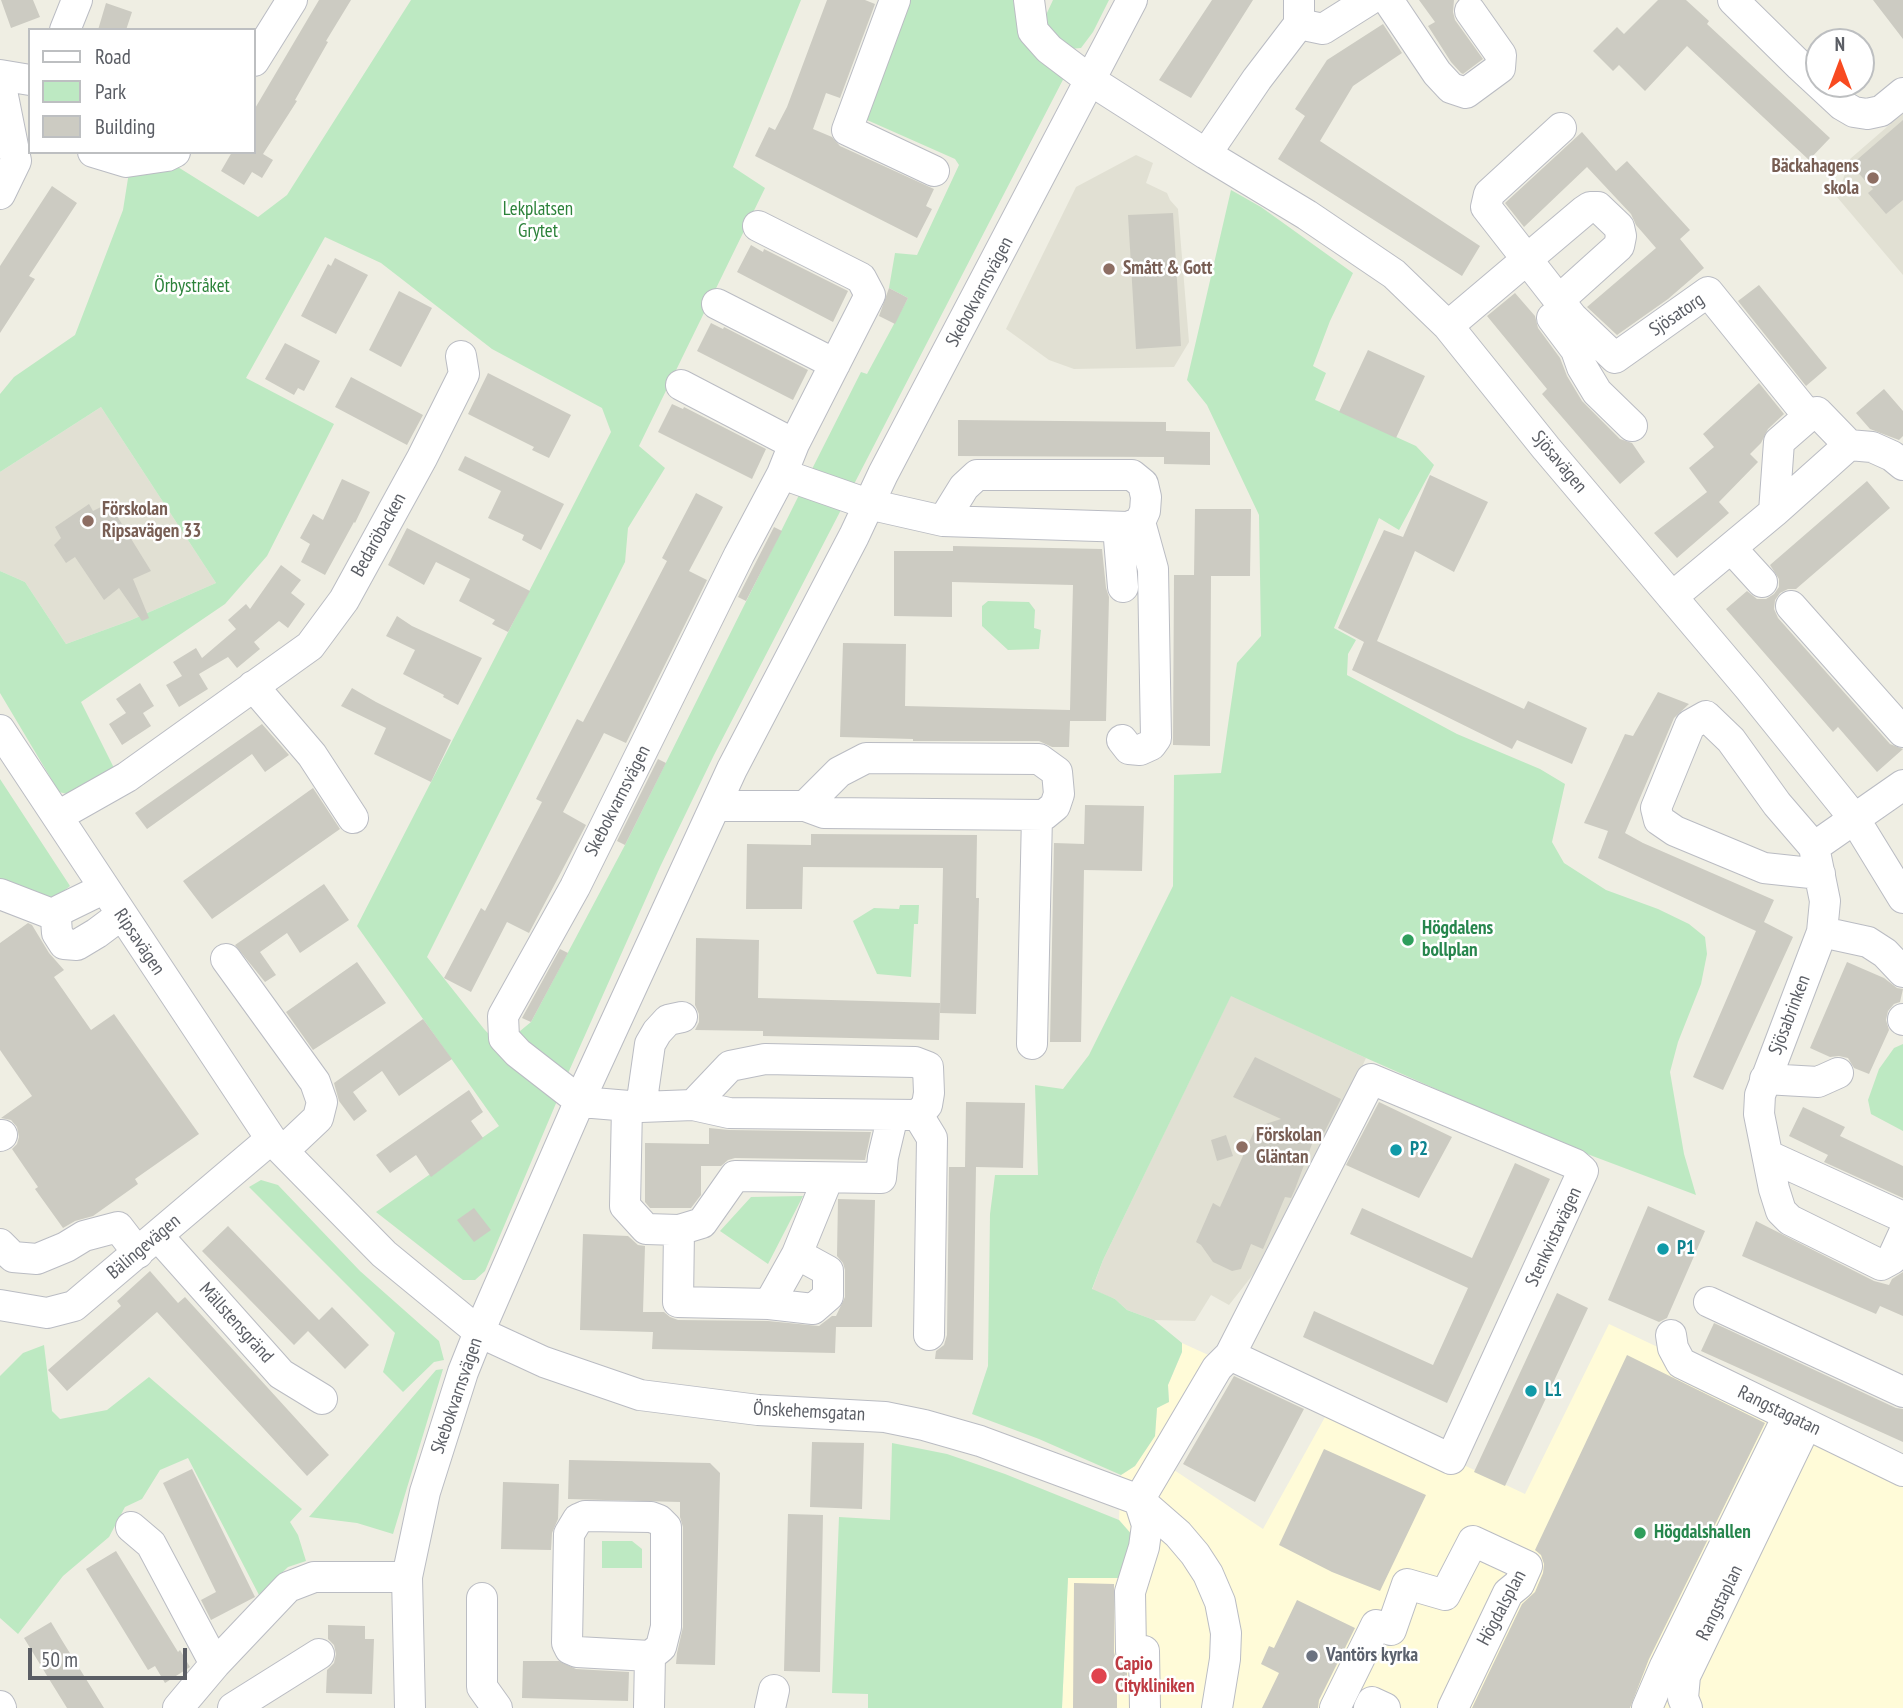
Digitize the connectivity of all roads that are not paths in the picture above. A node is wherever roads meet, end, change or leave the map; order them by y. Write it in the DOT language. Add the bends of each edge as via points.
graph roads {
  1 [pos="77,0"];
  2 [pos="292,0"];
  3 [pos="895,0"];
  4 [pos="1029,0"];
  5 [pos="1132,0"];
  6 [pos="1369,0"];
  7 [pos="1388,0"];
  8 [pos="1733,0"];
  9 [pos="1470,11"];
  10 [pos="1299,12"];
  11 [pos="66,28"];
  12 [pos="256,58"];
  13 [pos="0,75"];
  14 [pos="28,80"];
  15 [pos="1090,80"];
  16 [pos="0,81"];
  17 [pos="1903,93"];
  18 [pos="1560,128"];
  19 [pos="28,133"];
  20 [pos="100,154"];
  21 [pos="171,154"];
  22 [pos="1206,154"];
  23 [pos="16,162"];
  24 [pos="934,171"];
  25 [pos="0,194"];
  26 [pos="758,226"];
  27 [pos="1528,259"];
  28 [pos="1556,296"];
  29 [pos="718,304"];
  30 [pos="1448,326"];
  31 [pos="461,356"];
  32 [pos="835,365"];
  33 [pos="681,385"];
  34 [pos="1810,415"];
  35 [pos="1632,426"];
  36 [pos="794,444"];
  37 [pos="1849,445"];
  38 [pos="1903,466"];
  39 [pos="782,474"];
  40 [pos="868,504"];
  41 [pos="1774,512"];
  42 [pos="943,521"];
  43 [pos="1129,524"];
  44 [pos="1731,548"];
  45 [pos="1762,582"];
  46 [pos="1123,587"];
  47 [pos="1672,597"];
  48 [pos="1791,606"];
  49 [pos="253,686"];
  50 [pos="0,730"];
  51 [pos="1903,732"];
  52 [pos="1122,740"];
  53 [pos="1903,785"];
  54 [pos="715,806"];
  55 [pos="805,806"];
  56 [pos="1037,815"];
  57 [pos="58,816"];
  58 [pos="353,818"];
  59 [pos="1854,818"];
  60 [pos="1817,860"];
  61 [pos="103,889"];
  62 [pos="0,894"];
  63 [pos="1903,898"];
  64 [pos="121,915"];
  65 [pos="57,916"];
  66 [pos="1822,932"];
  67 [pos="226,959"];
  68 [pos="1903,972"];
  69 [pos="682,1017"];
  70 [pos="1032,1044"];
  71 [pos="1838,1073"];
  72 [pos="1765,1079"];
  73 [pos="580,1102"];
  74 [pos="693,1105"];
  75 [pos="634,1107"];
  76 [pos="906,1115"];
  77 [pos="277,1145"];
  78 [pos="1769,1156"];
  79 [pos="828,1178"];
  80 [pos="1903,1217"];
  81 [pos="679,1230"];
  82 [pos="1903,1235"];
  83 [pos="0,1244"];
  84 [pos="148,1245"];
  85 [pos="797,1255"];
  86 [pos="1709,1302"];
  87 [pos="769,1304"];
  88 [pos="0,1305"];
  89 [pos="479,1332"];
  90 [pos="929,1335"];
  91 [pos="1671,1335"];
  92 [pos="1230,1356"];
  93 [pos="1903,1392"];
  94 [pos="322,1399"];
  95 [pos="1797,1420"];
  96 [pos="1903,1471"];
  97 [pos="1139,1500"];
  98 [pos="131,1527"];
  99 [pos="407,1577"];
  100 [pos="482,1598"];
  101 [pos="318,1654"];
  102 [pos="650,1656"];
  103 [pos="215,1664"];
  104 [pos="1668,1701"];
  105 [pos="189,1704"];
  106 [pos="233,1708"];
  107 [pos="410,1708"];
  108 [pos="498,1708"];
  109 [pos="649,1708"];
  110 [pos="1145,1708"];
  111 [pos="1217,1708"];
  112 [pos="1335,1708"];
  113 [pos="1369,1708"];
  114 [pos="1385,1708"];
  115 [pos="1453,1708"];
  1 -- 11 [label="street"];
  2 -- 12 [label="street"];
  3 -- 24 [label="street" via="847,130"];
  4 -- 15 [label="street" via="1033,31"];
  5 -- 15 [label="street, Skebokvarnsvägen"];
  6 -- 10 [label="street" via="1323,29"];
  7 -- 9 [label="street" via="1437,72 1451,88 1466,93 1500,68 1501,55"];
  8 -- 17 [label="street" via="1842,106 1867,114 1881,111"];
  10 -- 22 [label="street"];
  13 -- 14 [label="street"];
  15 -- 22 [label="street, Sjösavägen"];
  15 -- 40 [label="street, Skebokvarnsvägen"];
  16 -- 23 [label="street"];
  18 -- 27 [label="street, Sjösatorg" via="1489,194 1486,207"];
  19 -- 23 [label="street"];
  20 -- 21 [label="street" via="126,162"];
  22 -- 30 [label="street, Sjösavägen" via="1394,274"];
  23 -- 25 [label="street"];
  26 -- 32 [label="street, Skebokvarnsvägen" via="861,278 870,295"];
  27 -- 28 [label="street, Sjösatorg"];
  27 -- 28 [label="street" via="1590,207 1598,207 1619,227 1619,246"];
  27 -- 30 [label="street"];
  28 -- 34 [label="street, Sjösatorg" via="1615,358 1708,292"];
  28 -- 35 [label="street" via="1548,313 1576,350 1597,392"];
  29 -- 32 [label="street"];
  30 -- 47 [label="street, Sjösavägen"];
  31 -- 49 [label="street, Bedaröbacken" via="464,374 344,600 310,646"];
  32 -- 36 [label="street, Skebokvarnsvägen"];
  33 -- 36 [label="street"];
  34 -- 37 [label="street, Sjösatorg" via="1817,412"];
  34 -- 41 [label="street" via="1779,442"];
  36 -- 39 [label="street, Skebokvarnsvägen"];
  37 -- 38 [label="street" via="1872,447"];
  37 -- 41 [label="street"];
  39 -- 40 [label="street"];
  39 -- 73 [label="street, Skebokvarnsvägen" via="592,854 503,1016 504,1038"];
  40 -- 42 [label="street"];
  40 -- 54 [label="street, Skebokvarnsvägen"];
  41 -- 44 [label="street"];
  42 -- 43 [label="street"];
  42 -- 43 [label="street" via="977,475 1132,475 1143,484 1146,497 1145,511"];
  43 -- 46 [label="street"];
  43 -- 52 [label="street" via="1153,569 1156,738 1140,750 1129,749"];
  44 -- 45 [label="street"];
  44 -- 47 [label="street"];
  47 -- 59 [label="street, Sjösavägen"];
  48 -- 51 [label="street"];
  49 -- 57 [label="street, Bedaröbacken" via="127,776"];
  49 -- 58 [label="street" via="312,755"];
  50 -- 57 [label="street, Ripsavägen"];
  53 -- 59 [label="street"];
  54 -- 55 [label="street"];
  54 -- 73 [label="street, Skebokvarnsvägen"];
  55 -- 56 [label="street" via="824,813"];
  55 -- 56 [label="street" via="839,772 866,758 1040,759 1057,772 1059,793 1055,806"];
  56 -- 70 [label="street"];
  57 -- 61 [label="street, Ripsavägen"];
  59 -- 60 [label="street"];
  59 -- 63 [label="street, Sjösavägen"];
  60 -- 60 [label="street" via="1764,868 1659,820 1656,808 1690,725 1706,716 1731,740"];
  60 -- 66 [label="street, Sjösabrinken" via="1825,901"];
  61 -- 64 [label="street, Ripsavägen"];
  61 -- 65 [label="street"];
  62 -- 65 [label="street"];
  64 -- 65 [label="street" via="77,945 64,944 57,933"];
  64 -- 77 [label="street, Ripsavägen"];
  66 -- 68 [label="street" via="1868,942"];
  66 -- 72 [label="street, Sjösabrinken"];
  67 -- 77 [label="street" via="315,1082 322,1102 318,1118"];
  69 -- 75 [label="street" via="668,1020 656,1032"];
  71 -- 72 [label="street" via="1818,1082"];
  72 -- 78 [label="street, Sjösabrinken" via="1759,1114"];
  73 -- 75 [label="street"];
  73 -- 89 [label="street, Skebokvarnsvägen"];
  74 -- 75 [label="street"];
  74 -- 76 [label="street" via="729,1114"];
  74 -- 76 [label="street" via="730,1066 765,1059 915,1062 928,1068 927,1105"];
  75 -- 81 [label="street" via="625,1206 646,1229"];
  76 -- 79 [label="street" via="883,1157 881,1178"];
  76 -- 90 [label="street" via="932,1138"];
  77 -- 84 [label="street, Bälingevägen"];
  77 -- 89 [label="street, Ripsavägen" via="384,1254"];
  78 -- 80 [label="street"];
  78 -- 82 [label="street, Sjösabrinken" via="1781,1211 1790,1220 1881,1265 1892,1259"];
  79 -- 81 [label="street" via="735,1176 702,1223"];
  79 -- 85 [label="street"];
  81 -- 87 [label="street" via="678,1302"];
  83 -- 84 [label="street, Mällstensgränd" via="13,1257 37,1259 83,1236 118,1227"];
  84 -- 88 [label="street, Bälingevägen" via="74,1306 47,1313"];
  84 -- 94 [label="street, Mällstensgränd" via="281,1374"];
  85 -- 87 [label="street"];
  85 -- 87 [label="street" via="828,1272 828,1296 813,1309"];
  86 -- 93 [label="street"];
  89 -- 97 [label="street, Önskehemsgatan" via="544,1362 640,1395 758,1410 884,1417 923,1425 979,1440"];
  89 -- 99 [label="street, Skebokvarnsvägen" via="425,1492"];
  91 -- 95 [label="street, Rangstagatan" via="1681,1363"];
  92 -- 92 [label="street, Stenkvistavägen" via="1371,1079 1583,1171 1451,1459"];
  92 -- 97 [label="street" via="1217,1368"];
  95 -- 96 [label="street, Rangstagatan"];
  95 -- 104 [label="street, Rangstaplan" via="1685,1676"];
  97 -- 110 [label="street" via="1147,1525 1130,1592 1131,1651 1144,1651"];
  97 -- 111 [label="street, Önskehemsgatan" via="1195,1553 1220,1602 1226,1633"];
  98 -- 103 [label="street" via="151,1544"];
  99 -- 103 [label="street" via="313,1577 288,1587"];
  99 -- 107 [label="street, Skebokvarnsvägen"];
  100 -- 108 [label="street" via="482,1687"];
  101 -- 106 [label="street"];
  102 -- 102 [label="street" via="661,1647 666,1627 666,1527 651,1517 578,1519 569,1534 566,1643 577,1652"];
  102 -- 109 [label="street"];
  103 -- 105 [label="street"];
  112 -- 115 [label="street, Högdalsplan" via="1376,1625 1391,1630 1408,1584 1445,1595 1473,1541 1527,1566 1519,1584 1508,1592"];
  113 -- 114 [label="street" via="1372,1702"];
}
